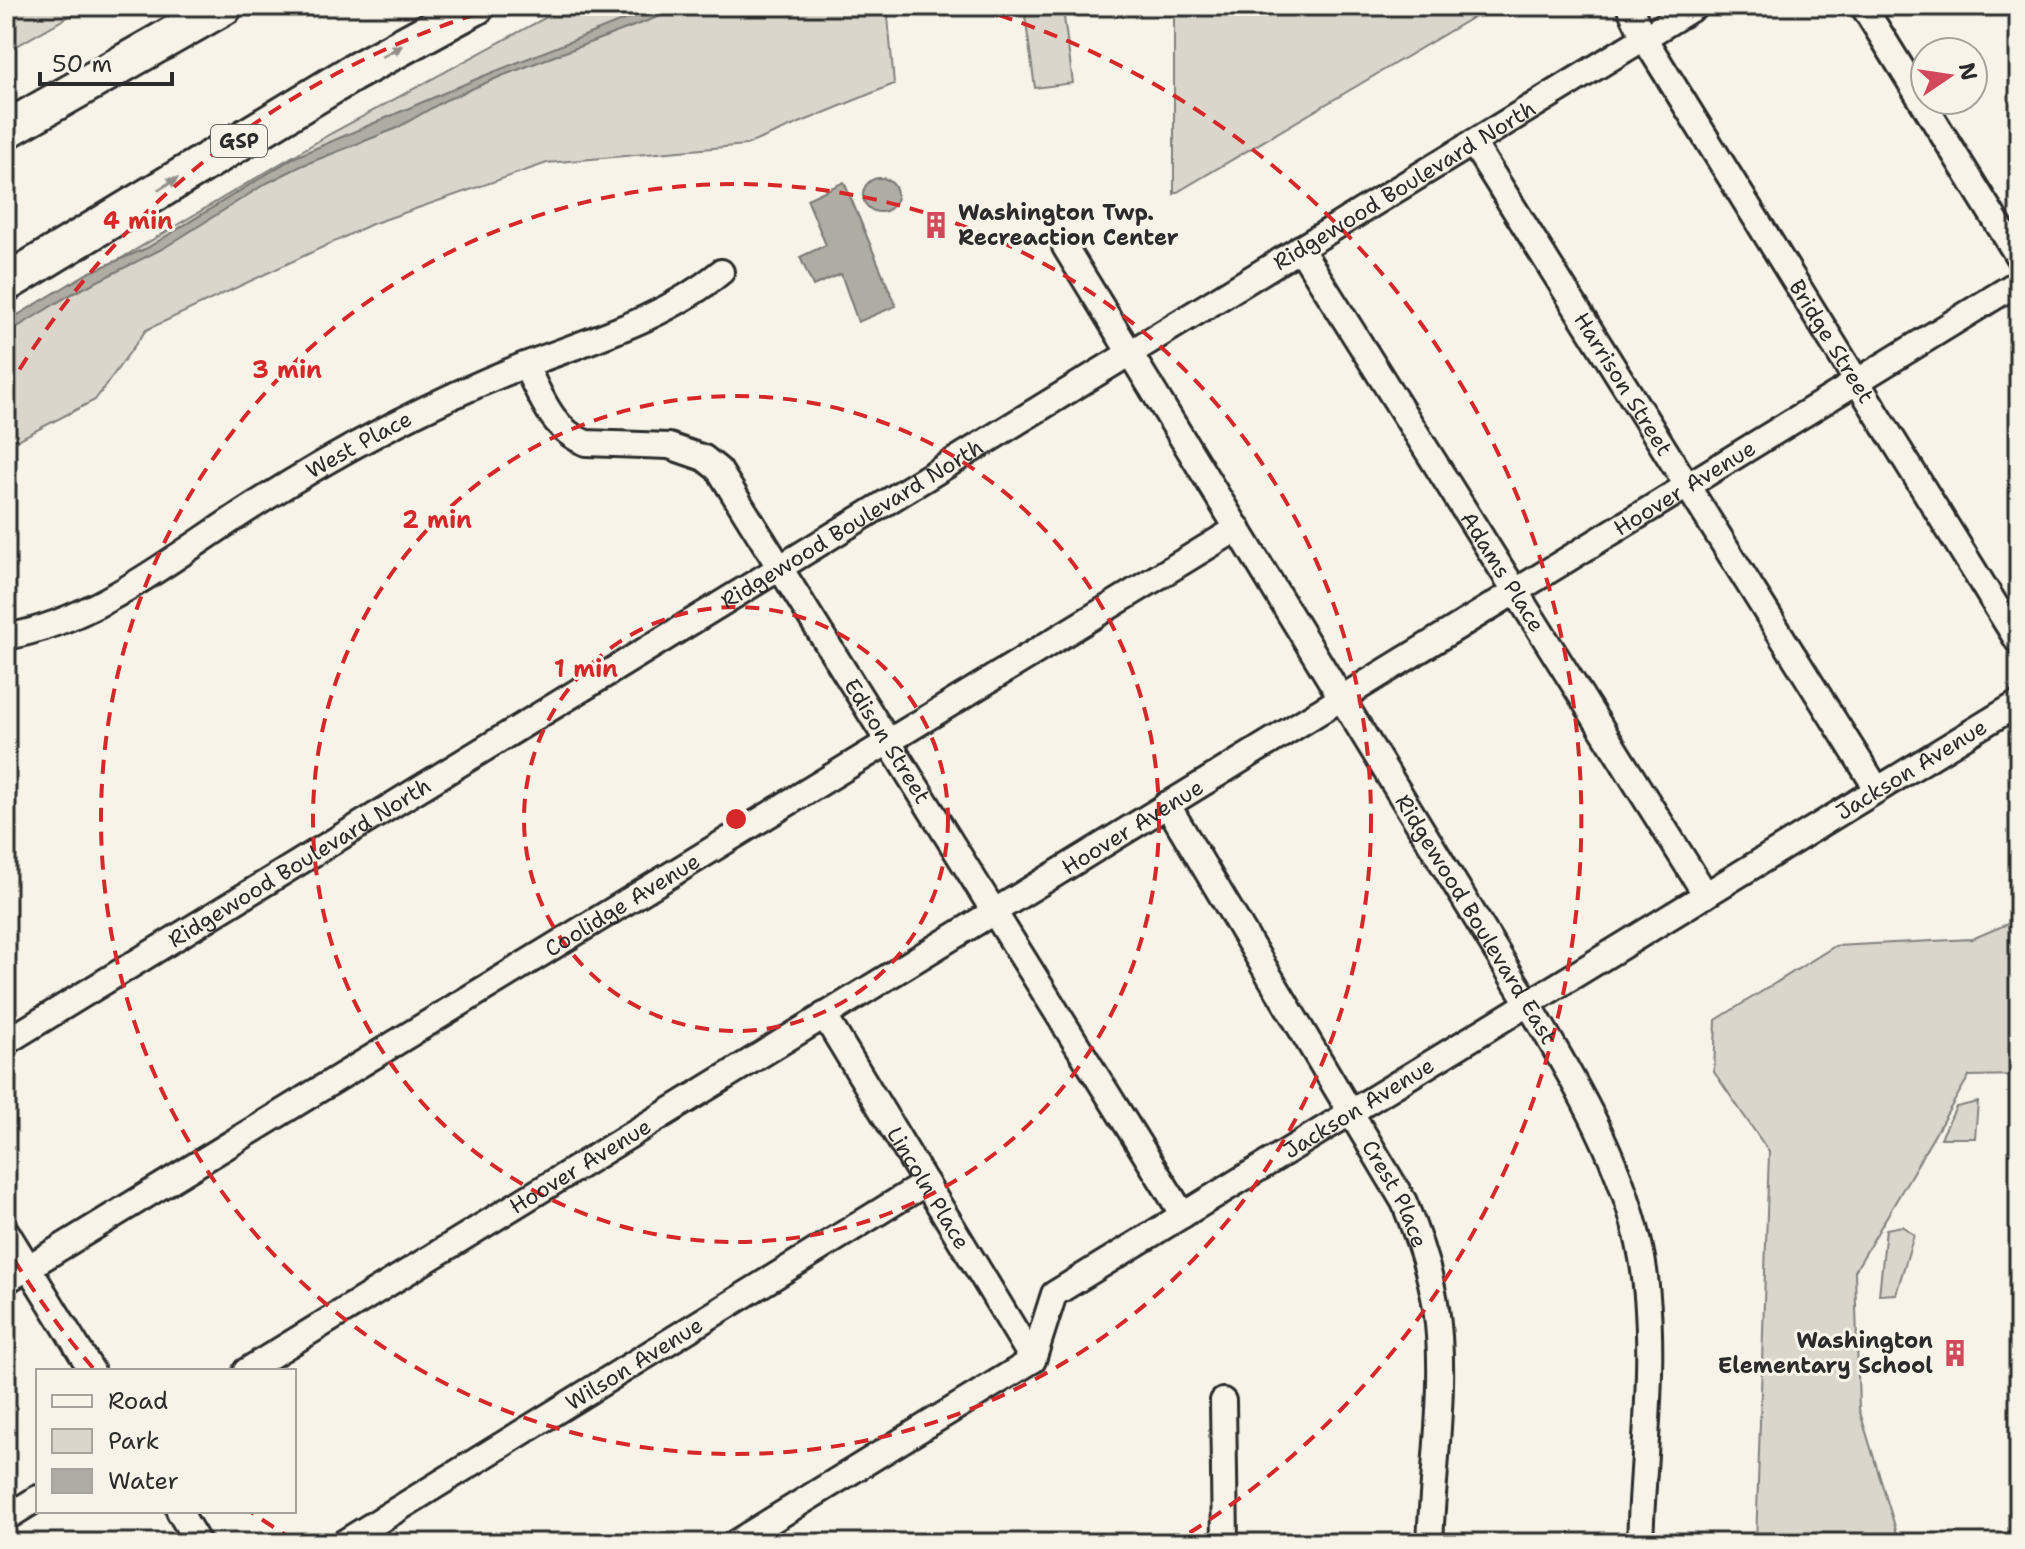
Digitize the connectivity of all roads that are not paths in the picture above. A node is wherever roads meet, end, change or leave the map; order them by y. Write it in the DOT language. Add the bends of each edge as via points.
graph roads {
  1 [pos="224,6"];
  2 [pos="476,6"];
  3 [pos="1629,6"];
  4 [pos="1696,6"];
  5 [pos="1863,6"];
  6 [pos="1644,38"];
  7 [pos="6,130"];
  8 [pos="1473,143"];
  9 [pos="1065,247"];
  10 [pos="1300,248"];
  11 [pos="2019,258"];
  12 [pos="721,272"];
  13 [pos="2019,282"];
  14 [pos="6,283"];
  15 [pos="1131,352"];
  16 [pos="525,365"];
  17 [pos="1857,381"];
  18 [pos="1687,485"];
  19 [pos="1238,528"];
  20 [pos="779,567"];
  21 [pos="1515,590"];
  22 [pos="6,637"];
  23 [pos="2019,643"];
  24 [pos="1341,696"];
  25 [pos="2019,703"];
  26 [pos="888,742"];
  27 [pos="1877,789"];
  28 [pos="1167,804"];
  29 [pos="1706,895"];
  30 [pos="993,911"];
  31 [pos="1528,1003"];
  32 [pos="824,1015"];
  33 [pos="6,1042"];
  34 [pos="1351,1112"];
  35 [pos="926,1183"];
  36 [pos="1183,1215"];
  37 [pos="6,1231"];
  38 [pos="28,1267"];
  39 [pos="6,1281"];
  40 [pos="1033,1360"];
  41 [pos="91,1369"];
  42 [pos="249,1369"];
  43 [pos="1223,1401"];
  44 [pos="36,1499"];
  45 [pos="180,1513"];
  46 [pos="6,1518"];
  47 [pos="198,1543"];
  48 [pos="343,1543"];
  49 [pos="735,1543"];
  50 [pos="1225,1543"];
  51 [pos="1430,1543"];
  52 [pos="1640,1543"];
  1 -- 7 [label="highway"];
  14 -- 2 [label="highway, GSP, one-way" via="351,74"];
  3 -- 6 [label="street"];
  4 -- 6 [label="street, Ridgewood Boulevard North"];
  5 -- 11 [label="street"];
  6 -- 8 [label="street, Ridgewood Boulevard North"];
  6 -- 17 [label="street, Bridge Street"];
  8 -- 10 [label="street, Ridgewood Boulevard North"];
  8 -- 18 [label="street, Harrison Street"];
  9 -- 15 [label="street, Ridgewood Boulevard East"];
  10 -- 15 [label="street, Ridgewood Boulevard North"];
  10 -- 21 [label="street, Adams Place"];
  12 -- 16 [label="street, West Place" via="697,292 646,318"];
  13 -- 17 [label="street, Hoover Avenue"];
  15 -- 19 [label="street, Ridgewood Boulevard East"];
  15 -- 20 [label="street, Ridgewood Boulevard North"];
  16 -- 20 [label="street, Edison Street" via="553,418 573,438 601,445 669,446 704,458 732,488"];
  16 -- 22 [label="street, West Place" via="316,466 112,596"];
  17 -- 18 [label="street, Hoover Avenue"];
  17 -- 23 [label="street, Bridge Street"];
  18 -- 21 [label="street, Hoover Avenue"];
  18 -- 27 [label="street, Harrison Street"];
  19 -- 24 [label="street, Ridgewood Boulevard East"];
  19 -- 26 [label="street, Coolidge Avenue"];
  20 -- 26 [label="street, Edison Street"];
  20 -- 33 [label="street, Ridgewood Boulevard North"];
  21 -- 24 [label="street, Hoover Avenue"];
  21 -- 29 [label="street, Adams Place"];
  24 -- 28 [label="street, Hoover Avenue"];
  24 -- 31 [label="street, Ridgewood Boulevard East"];
  25 -- 27 [label="street, Jackson Avenue"];
  26 -- 30 [label="street, Edison Street"];
  26 -- 38 [label="street, Coolidge Avenue"];
  27 -- 29 [label="street, Jackson Avenue"];
  28 -- 30 [label="street, Hoover Avenue"];
  28 -- 34 [label="street, Crest Place"];
  29 -- 31 [label="street, Jackson Avenue"];
  30 -- 32 [label="street, Hoover Avenue"];
  30 -- 36 [label="street, Edison Street"];
  31 -- 34 [label="street, Jackson Avenue"];
  31 -- 52 [label="street, Ridgewood Boulevard East" via="1594,1120 1633,1218 1642,1259 1649,1344"];
  32 -- 35 [label="street, Lincoln Place"];
  32 -- 42 [label="street, Hoover Avenue"];
  34 -- 36 [label="street, Jackson Avenue"];
  34 -- 51 [label="street, Crest Place" via="1404,1202 1432,1287 1439,1353"];
  35 -- 40 [label="street, Lincoln Place"];
  35 -- 48 [label="street, Wilson Avenue"];
  36 -- 40 [label="street, Jackson Avenue" via="1054,1294"];
  37 -- 38 [label="street"];
  38 -- 39 [label="street, Coolidge Avenue"];
  38 -- 41 [label="street"];
  40 -- 49 [label="street"];
  43 -- 50 [label="street"];
  44 -- 46 [label="street"];
  45 -- 47 [label="street"];
}
